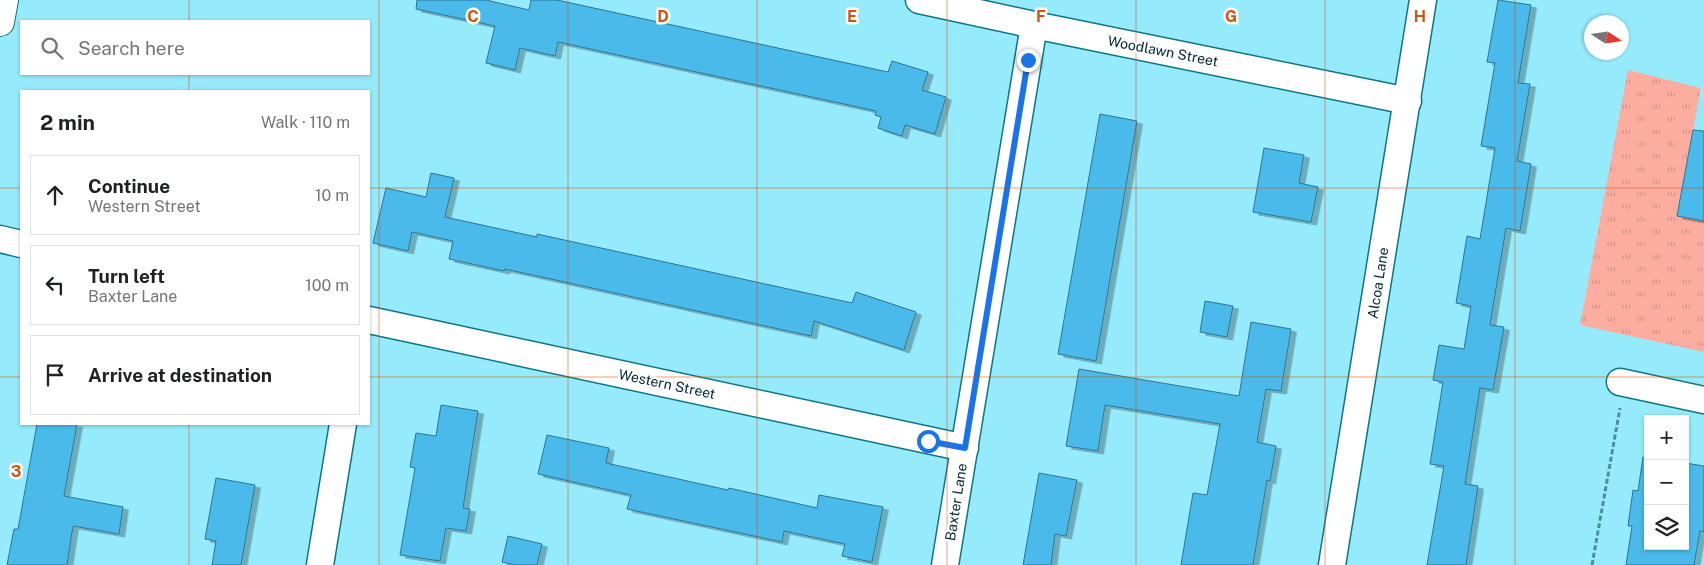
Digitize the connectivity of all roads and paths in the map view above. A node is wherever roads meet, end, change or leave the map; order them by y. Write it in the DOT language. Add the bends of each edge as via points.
graph roads {
  1 [pos="4,0"];
  2 [pos="919,0"];
  3 [pos="1423,0"];
  4 [pos="0,22"];
  5 [pos="1034,25"];
  6 [pos="1408,101"];
  7 [pos="0,239"];
  8 [pos="20,244"];
  9 [pos="370,320"];
  10 [pos="1622,382"];
  11 [pos="1704,400"];
  12 [pos="343,425"];
  13 [pos="965,448"];
  14 [pos="320,565"];
  15 [pos="945,565"];
  16 [pos="1332,565"];
  17 [pos="1592,565"];
  1 -- 4 [label="street"];
  2 -- 5 [label="street, Woodlawn Street"];
  3 -- 6 [label="street, Alcoa Lane"];
  5 -- 6 [label="street, Woodlawn Street"];
  5 -- 13 [label="street, Baxter Lane"];
  6 -- 16 [label="street, Alcoa Lane"];
  7 -- 8 [label="street"];
  9 -- 13 [label="street, Western Street"];
  10 -- 11 [label="street"];
  10 -- 17 [label="path"];
  12 -- 14 [label="street"];
  13 -- 15 [label="street, Baxter Lane"];
}
